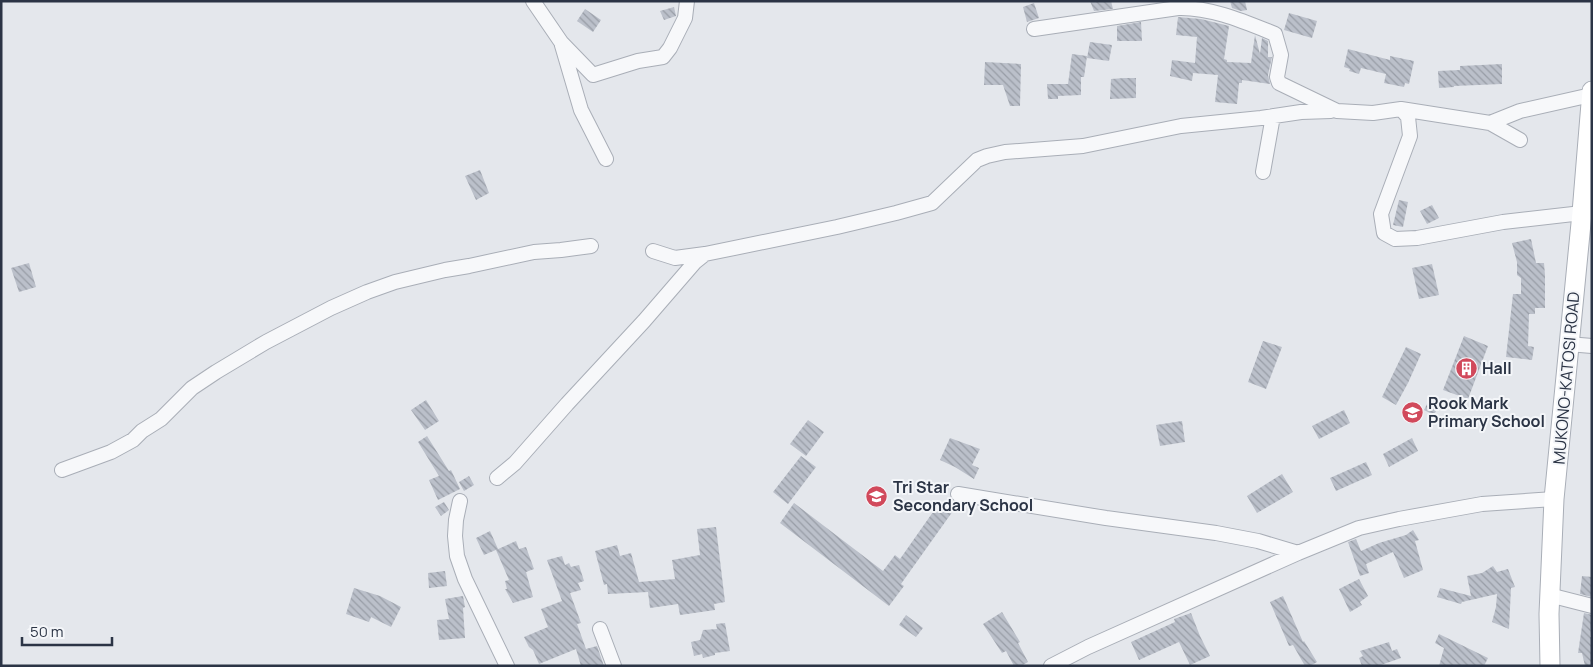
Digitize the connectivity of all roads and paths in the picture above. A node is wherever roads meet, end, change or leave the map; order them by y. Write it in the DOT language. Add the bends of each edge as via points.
graph roads {
  1 [pos="533,1"];
  2 [pos="687,1"];
  3 [pos="1034,29"];
  4 [pos="561,42"];
  5 [pos="1592,91"];
  6 [pos="1591,95"];
  7 [pos="1401,109"];
  8 [pos="1337,111"];
  9 [pos="1273,116"];
  10 [pos="1490,123"];
  11 [pos="1520,140"];
  12 [pos="606,159"];
  13 [pos="1263,172"];
  14 [pos="1582,214"];
  15 [pos="591,246"];
  16 [pos="654,251"];
  17 [pos="705,254"];
  18 [pos="1568,344"];
  19 [pos="1592,346"];
  20 [pos="62,470"];
  21 [pos="497,478"];
  22 [pos="958,494"];
  23 [pos="1554,500"];
  24 [pos="460,501"];
  25 [pos="1298,553"];
  26 [pos="1549,595"];
  27 [pos="1592,606"];
  28 [pos="600,629"];
  29 [pos="507,666"];
  30 [pos="614,666"];
  31 [pos="1051,666"];
  32 [pos="1550,666"];
  1 -- 4 [label="street"];
  2 -- 4 [label="street" via="685,18 663,57 593,75"];
  3 -- 8 [label="street" via="1178,8 1205,10 1275,34 1281,55 1278,82"];
  4 -- 12 [label="street" via="581,110"];
  5 -- 6 [label="main road, MUKONO-KATOSI ROAD"];
  6 -- 10 [label="street" via="1520,111"];
  6 -- 14 [label="main road, MUKONO-KATOSI ROAD"];
  7 -- 8 [label="street" via="1373,113"];
  7 -- 10 [label="street"];
  7 -- 14 [label="street" via="1408,117 1410,136 1381,214 1384,233 1388,236 1395,239 1417,238 1503,222"];
  8 -- 9 [label="street"];
  9 -- 13 [label="street"];
  9 -- 17 [label="street" via="1180,126 1083,146 987,156 977,160 932,203 837,227"];
  10 -- 11 [label="street"];
  14 -- 18 [label="main road, MUKONO-KATOSI ROAD"];
  15 -- 20 [label="street" via="534,252 445,270 367,292 296,326 216,372 192,388 161,419 133,440"];
  16 -- 17 [label="street" via="674,258"];
  17 -- 21 [label="street" via="516,463"];
  18 -- 19 [label="street"];
  18 -- 23 [label="main road, MUKONO-KATOSI ROAD"];
  22 -- 25 [label="street" via="1216,533"];
  23 -- 25 [label="street" via="1482,504 1399,519 1359,528"];
  23 -- 26 [label="main road, MUKONO-KATOSI ROAD"];
  24 -- 29 [label="street" via="455,528 456,556"];
  25 -- 31 [label="street"];
  26 -- 27 [label="street"];
  26 -- 32 [label="main road, MUKONO-KATOSI ROAD"];
  28 -- 30 [label="street"];
}
